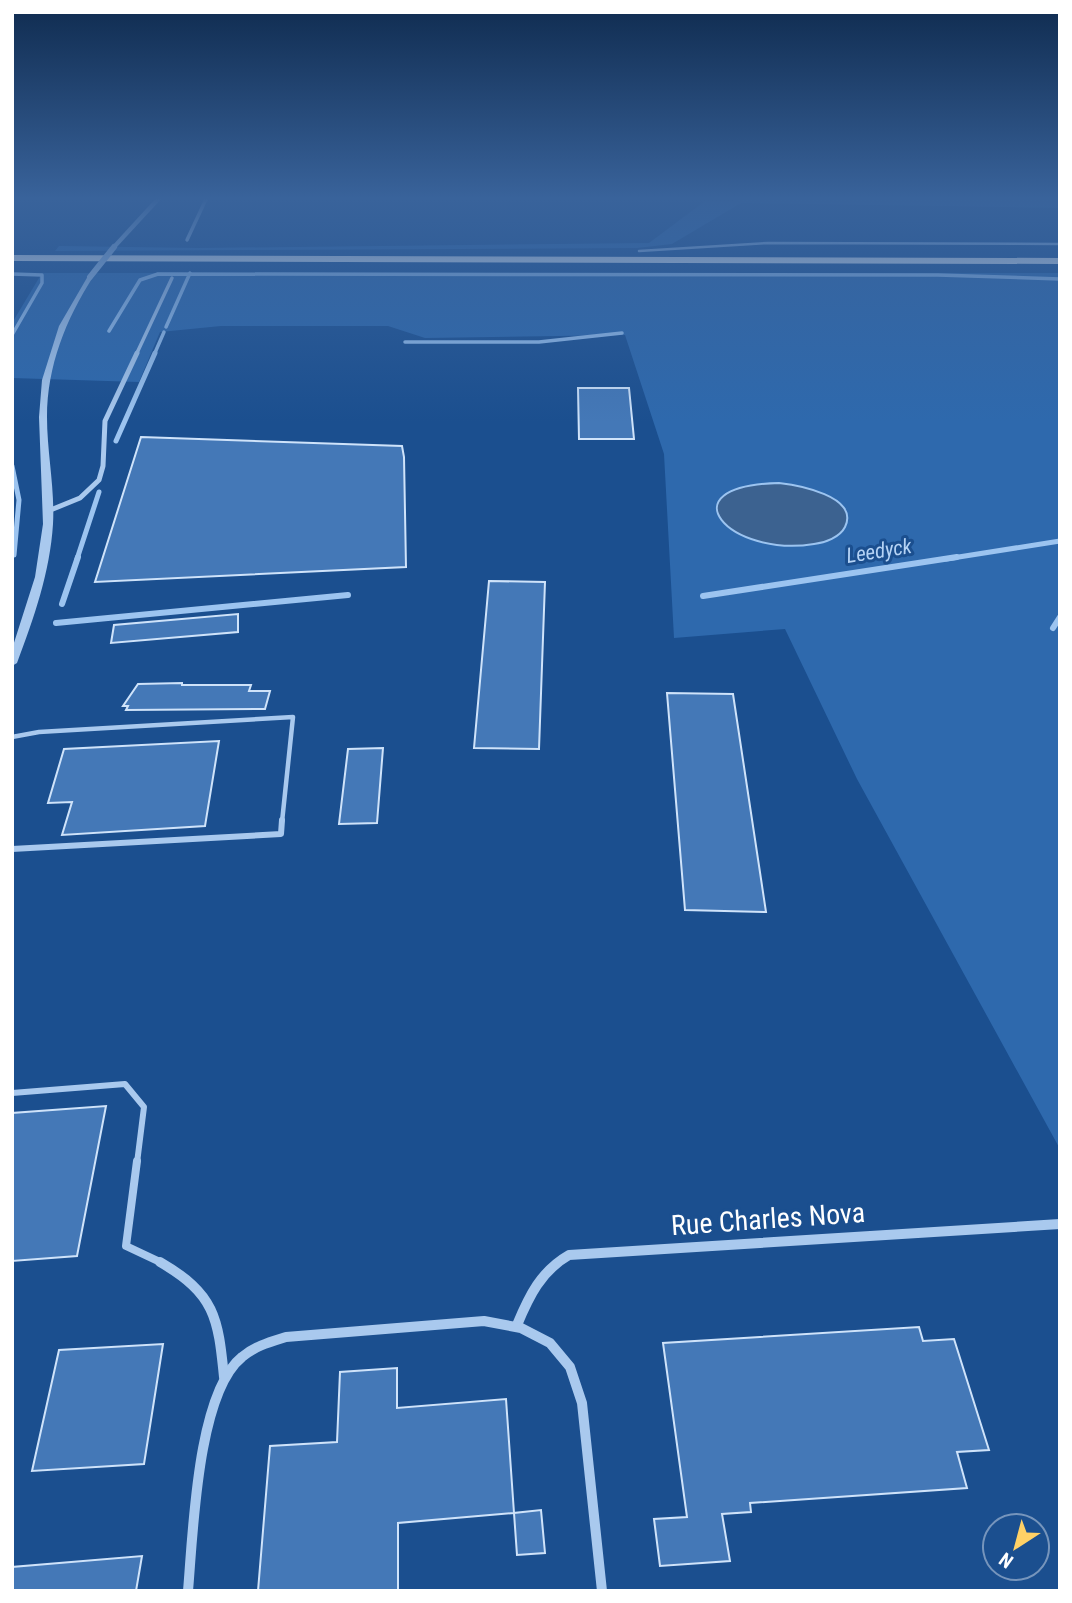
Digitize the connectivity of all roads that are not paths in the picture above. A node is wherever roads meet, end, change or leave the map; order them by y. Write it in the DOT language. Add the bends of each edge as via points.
graph roads {
  1 [pos="94,272"];
  2 [pos="172,278"];
  3 [pos="48,512"];
  4 [pos="12,663"];
  5 [pos="12,737"];
  6 [pos="12,849"];
  7 [pos="12,1093"];
  8 [pos="1060,1224"];
  9 [pos="160,1262"];
  10 [pos="517,1325"];
  11 [pos="224,1377"];
  12 [pos="188,1591"];
  13 [pos="602,1591"];
  1 -- 3 [label="street, bridge" via="60,330 45,382"];
  2 -- 3 [label="street" via="103,426 101,474 77,500"];
  3 -- 4 [label="street" via="36,591"];
  5 -- 6 [label="lane" via="293,717 281,834"];
  7 -- 9 [label="lane" via="125,1084 144,1107 127,1246"];
  8 -- 10 [label="street, Rue Charles Nova" via="569,1255 538,1281"];
  9 -- 11 [label="street" via="186,1276 210,1303 218,1322"];
  10 -- 11 [label="street" via="470,1321 275,1339 252,1349"];
  10 -- 13 [label="street" via="552,1344 575,1376 582,1403"];
  11 -- 12 [label="street" via="207,1418"];
}
